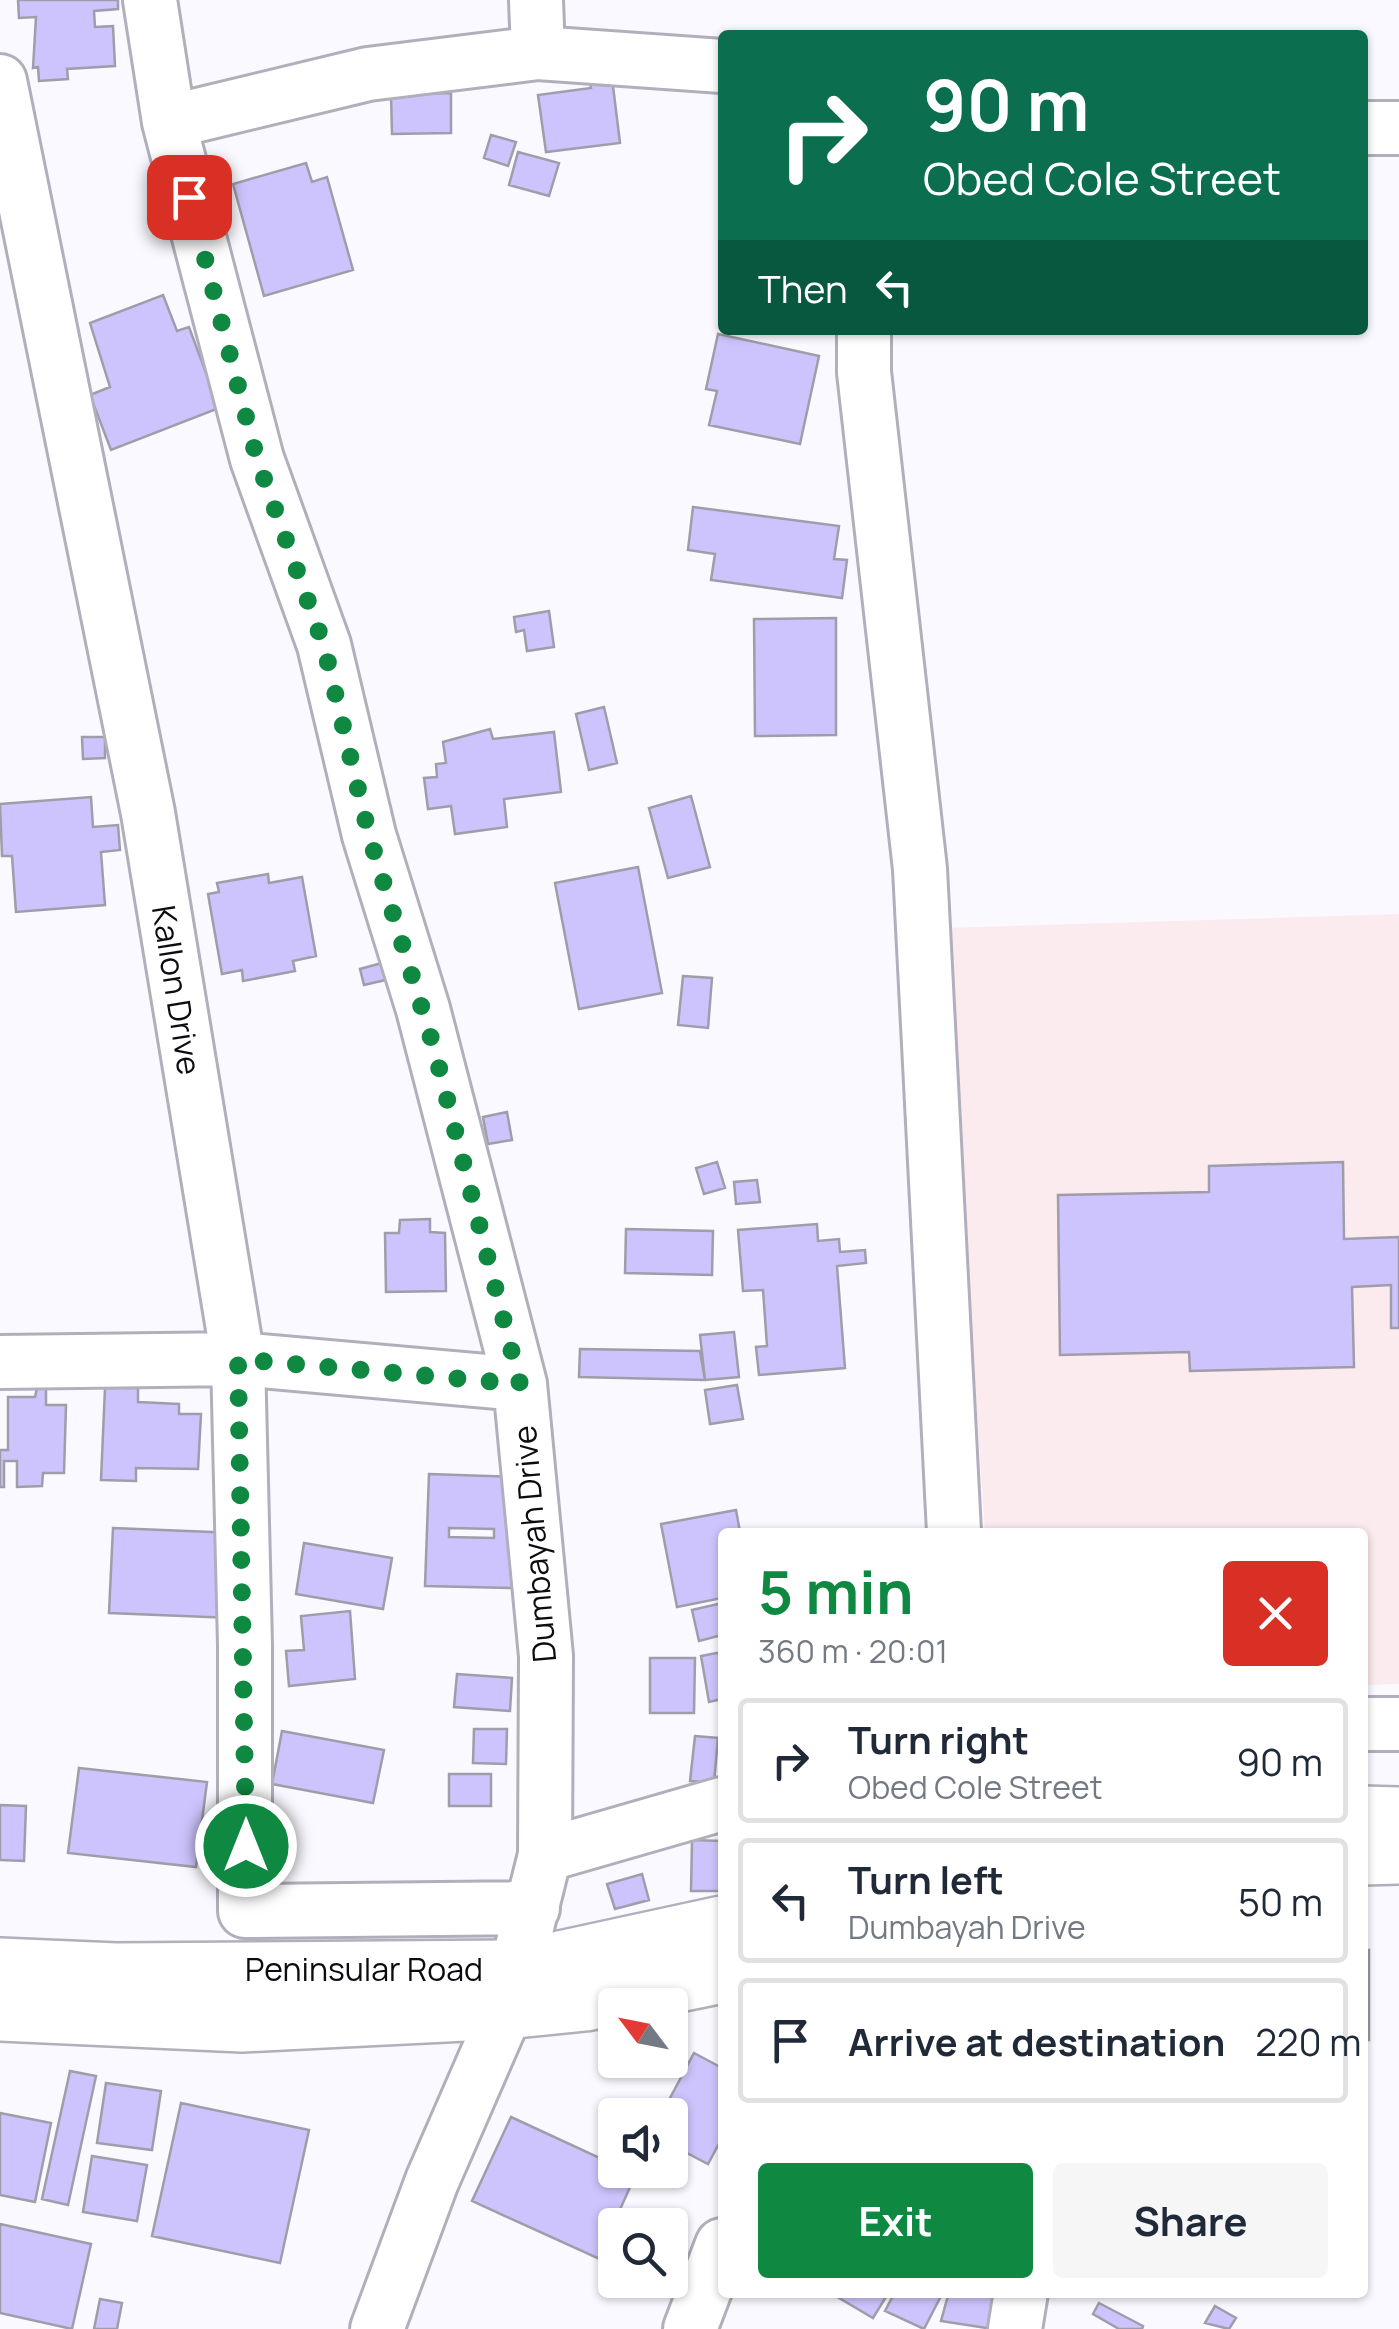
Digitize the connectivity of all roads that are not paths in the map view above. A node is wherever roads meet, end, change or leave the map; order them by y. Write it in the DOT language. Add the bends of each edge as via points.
graph roads {
  1 [pos="150,0"];
  2 [pos="536,0"];
  3 [pos="538,53"];
  4 [pos="718,66"];
  5 [pos="0,81"];
  6 [pos="169,122"];
  7 [pos="1368,128"];
  8 [pos="1399,128"];
  9 [pos="864,335"];
  10 [pos="238,1359"];
  11 [pos="0,1362"];
  12 [pos="520,1384"];
  13 [pos="954,1528"];
  14 [pos="1368,1724"];
  15 [pos="1399,1724"];
  16 [pos="718,1805"];
  17 [pos="1368,1814"];
  18 [pos="1399,1814"];
  19 [pos="545,1855"];
  20 [pos="1399,1856"];
  21 [pos="1368,1857"];
  22 [pos="533,1908"];
  23 [pos="718,1925"];
  24 [pos="0,1966"];
  25 [pos="718,1975"];
  26 [pos="512,1989"];
  27 [pos="0,2013"];
  28 [pos="718,2256"];
  29 [pos="1020,2298"];
  30 [pos="377,2329"];
  31 [pos="690,2329"];
  32 [pos="1015,2329"];
  1 -- 6 [label="street, Dumbayah Drive"];
  2 -- 3 [label="street"];
  3 -- 4 [label="street"];
  3 -- 6 [label="street" via="368,74"];
  5 -- 10 [label="street, Kallon Drive" via="148,813"];
  6 -- 12 [label="street, Dumbayah Drive" via="257,459 324,646 369,835 434,1048"];
  7 -- 8 [label="street"];
  9 -- 13 [label="street" via="920,869"];
  10 -- 11 [label="street"];
  10 -- 12 [label="street"];
  10 -- 22 [label="street, Kallon Drive" via="245,1911"];
  12 -- 19 [label="street, Dumbayah Drive" via="546,1656"];
  14 -- 15 [label="street"];
  16 -- 19 [label="street"];
  17 -- 18 [label="main road"];
  19 -- 22 [label="street, Dumbayah Drive"];
  20 -- 21 [label="main road"];
  22 -- 26 [label="street, Dumbayah Drive"];
  23 -- 26 [label="main road, Peninsular Road"];
  24 -- 26 [label="main road, Peninsular Road"];
  25 -- 26 [label="main road, Peninsular Road" via="585,2003"];
  26 -- 27 [label="main road, Peninsular Road" via="242,2024"];
  26 -- 30 [label="street, Dumbayah Drive"];
  28 -- 31 [label="street"];
  29 -- 32 [label="street"];
}
